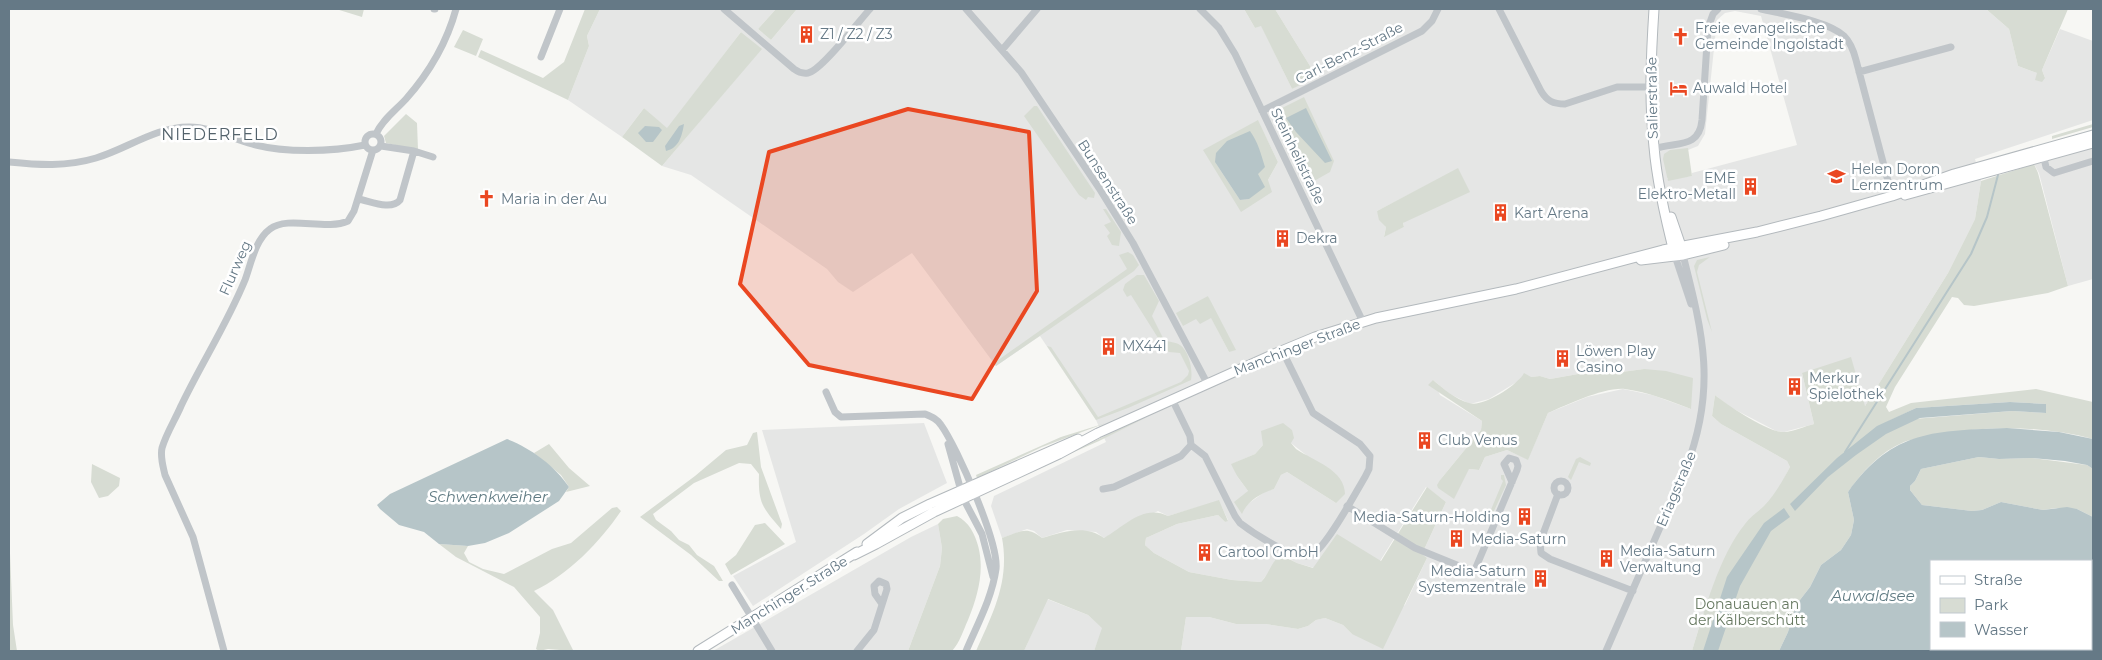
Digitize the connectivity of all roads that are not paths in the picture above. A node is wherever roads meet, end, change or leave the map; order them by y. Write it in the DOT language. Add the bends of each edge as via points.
graph roads {
  1 [pos="456,9"];
  2 [pos="560,9"];
  3 [pos="724,9"];
  4 [pos="870,9"];
  5 [pos="966,9"];
  6 [pos="1037,9"];
  7 [pos="1200,9"];
  8 [pos="1438,9"];
  9 [pos="1499,9"];
  10 [pos="1654,9"];
  11 [pos="1718,9"];
  12 [pos="1761,9"];
  13 [pos="1951,47"];
  14 [pos="1002,50"];
  15 [pos="541,57"];
  16 [pos="1859,72"];
  17 [pos="1651,87"];
  18 [pos="1262,111"];
  19 [pos="376,134"];
  20 [pos="2093,135"];
  21 [pos="2093,142"];
  22 [pos="365,145"];
  23 [pos="381,146"];
  24 [pos="1654,149"];
  25 [pos="373,150"];
  26 [pos="414,151"];
  27 [pos="2042,152"];
  28 [pos="433,157"];
  29 [pos="2093,161"];
  30 [pos="9,162"];
  31 [pos="1892,196"];
  32 [pos="358,199"];
  33 [pos="1678,251"];
  34 [pos="1363,322"];
  35 [pos="1282,350"];
  36 [pos="1207,384"];
  37 [pos="826,392"];
  38 [pos="1172,399"];
  39 [pos="947,436"];
  40 [pos="1191,445"];
  41 [pos="1512,482"];
  42 [pos="1103,489"];
  43 [pos="972,490"];
  44 [pos="962,494"];
  45 [pos="1558,494"];
  46 [pos="1347,506"];
  47 [pos="993,580"];
  48 [pos="732,585"];
  49 [pos="1632,591"];
  50 [pos="882,604"];
  51 [pos="752,618"];
  52 [pos="224,651"];
  53 [pos="698,651"];
  54 [pos="772,651"];
  55 [pos="857,651"];
  56 [pos="966,651"];
  57 [pos="1606,651"];
  1 -- 19 [label="street" via="446,37 427,72"];
  2 -- 15 [label="street"];
  3 -- 4 [label="street" via="800,73 807,74 821,66"];
  5 -- 14 [label="street, Bunsenstraße"];
  6 -- 14 [label="street"];
  7 -- 18 [label="street, Steinheilstraße" via="1219,28"];
  8 -- 18 [label="street, Carl-Benz-Straße" via="1422,31"];
  9 -- 17 [label="street" via="1541,91 1550,102 1565,104 1617,87"];
  10 -- 17 [label="main road, Salierstraße"];
  11 -- 24 [label="street" via="1708,28 1699,133 1689,142"];
  12 -- 16 [label="street" via="1837,30 1849,42"];
  13 -- 16 [label="street"];
  14 -- 36 [label="street, Bunsenstraße" via="1032,88 1120,223"];
  16 -- 31 [label="street"];
  17 -- 24 [label="main road, Salierstraße"];
  18 -- 34 [label="street, Steinheilstraße"];
  19 -- 22 [label="street" via="367,136"];
  19 -- 23 [label="street"];
  20 -- 27 [label="main road, Manchinger Straße"];
  21 -- 27 [label="main road, Manchinger Straße"];
  22 -- 25 [label="street"];
  22 -- 30 [label="street" via="333,150 273,148 205,129 185,128 158,132 82,162 50,166"];
  23 -- 25 [label="street"];
  23 -- 26 [label="street"];
  24 -- 33 [label="main road, Salierstraße" via="1660,186"];
  25 -- 32 [label="street, Flurweg"];
  26 -- 28 [label="street"];
  26 -- 32 [label="street" via="398,204 389,206"];
  27 -- 29 [label="street" via="2046,167 2054,173"];
  27 -- 31 [label="main road, Manchinger Straße" via="1921,191"];
  31 -- 33 [label="main road, Manchinger Straße"];
  32 -- 52 [label="street, Flurweg" via="352,217 344,223 282,224 265,233 162,450 162,465 194,538"];
  33 -- 34 [label="main road, Manchinger Straße"];
  33 -- 49 [label="street, Eriagstraße" via="1703,342 1706,385 1699,428 1686,468"];
  34 -- 35 [label="main road, Manchinger Straße"];
  35 -- 36 [label="main road, Manchinger Straße"];
  35 -- 46 [label="street" via="1313,413 1360,444 1370,456 1369,469"];
  36 -- 38 [label="main road, Manchinger Straße"];
  37 -- 39 [label="street" via="840,417 925,414 936,420"];
  38 -- 40 [label="street" via="1190,436"];
  38 -- 43 [label="main road, Manchinger Straße" via="1076,446"];
  39 -- 43 [label="street"];
  39 -- 44 [label="street"];
  40 -- 42 [label="street" via="1181,456"];
  40 -- 46 [label="street" via="1205,456 1240,523 1292,554 1306,557 1317,552"];
  41 -- 46 [label="street" via="1474,572 1415,548"];
  43 -- 44 [label="main road"];
  43 -- 47 [label="street" via="992,540 996,568"];
  44 -- 47 [label="street" via="982,534"];
  44 -- 51 [label="main road, Manchinger Straße"];
  45 -- 49 [label="street" via="1540,542 1541,553"];
  47 -- 56 [label="street"];
  48 -- 51 [label="street"];
  49 -- 57 [label="street, Eriagstraße"];
  50 -- 55 [label="street" via="874,630"];
  51 -- 53 [label="main road, Manchinger Straße"];
  51 -- 54 [label="street"];
}
